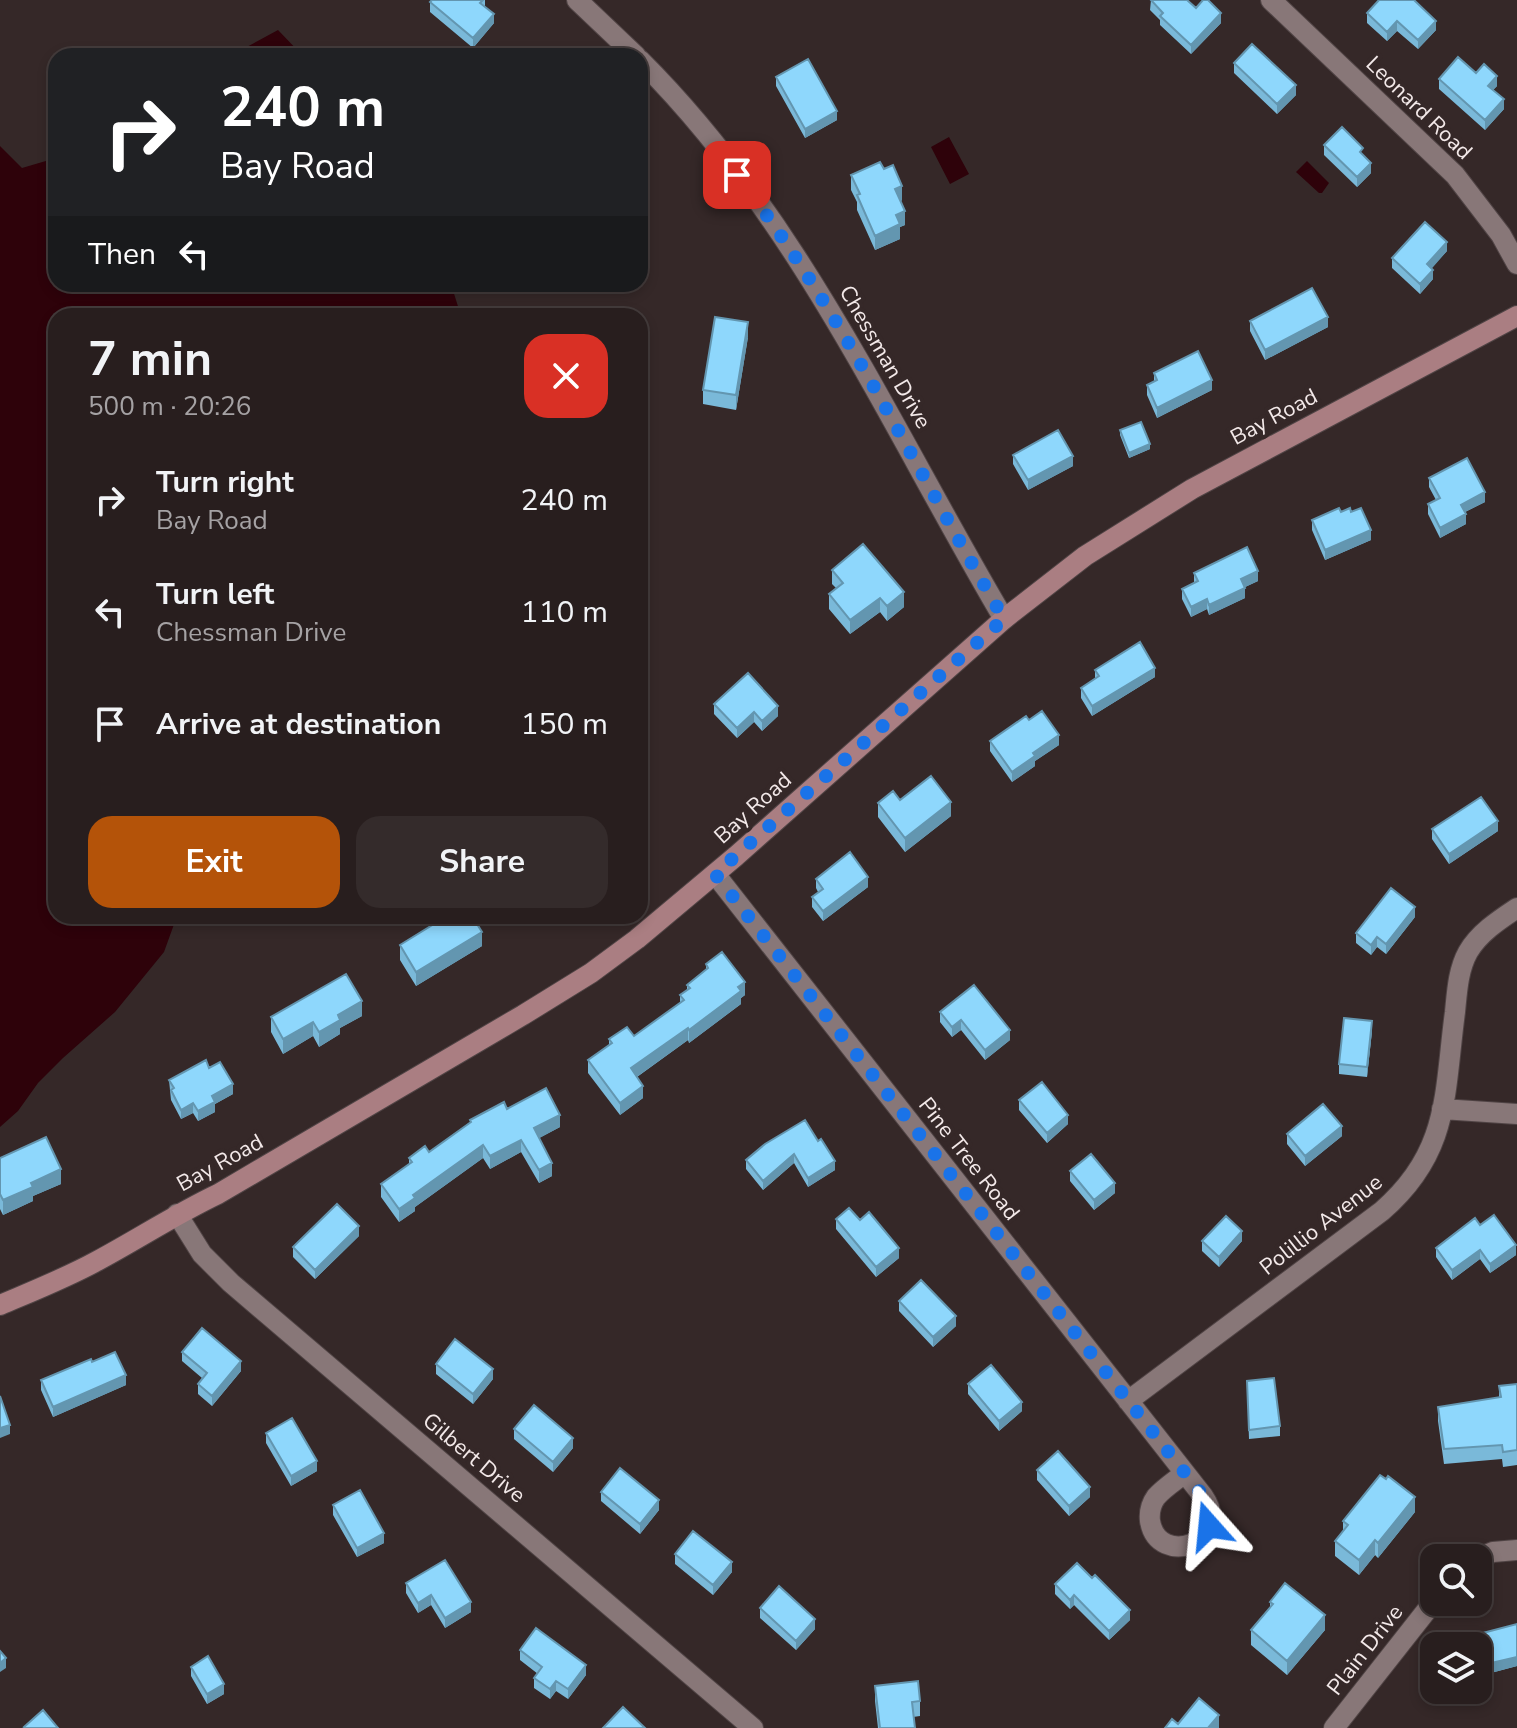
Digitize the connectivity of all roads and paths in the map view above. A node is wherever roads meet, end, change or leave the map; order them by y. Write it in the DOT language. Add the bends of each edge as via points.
graph roads {
  1 [pos="577,0"];
  2 [pos="1271,0"];
  3 [pos="628,48"];
  4 [pos="648,69"];
  5 [pos="1517,264"];
  6 [pos="1517,316"];
  7 [pos="1004,619"];
  8 [pos="715,874"];
  9 [pos="1517,908"];
  10 [pos="1442,1109"];
  11 [pos="1517,1114"];
  12 [pos="177,1214"];
  13 [pos="0,1305"];
  14 [pos="1128,1401"];
  15 [pos="1185,1473"];
  16 [pos="1517,1550"];
  17 [pos="1492,1552"];
  18 [pos="1422,1616"];
  19 [pos="753,1728"];
  20 [pos="1334,1728"];
  1 -- 3 [label="street"];
  2 -- 5 [label="street, Leonard Road" via="1455,175"];
  4 -- 7 [label="street, Chessman Drive" via="708,137 818,290"];
  6 -- 7 [label="main road, Bay Road" via="1157,510 1085,556"];
  7 -- 8 [label="main road, Bay Road"];
  8 -- 12 [label="main road, Bay Road" via="637,939 537,1007"];
  8 -- 14 [label="street, Pine Tree Road"];
  9 -- 10 [label="street, Polillio Avenue" via="1478,939 1462,965"];
  10 -- 11 [label="street"];
  10 -- 14 [label="street, Polillio Avenue" via="1425,1163 1395,1199"];
  12 -- 13 [label="main road, Bay Road" via="94,1263"];
  12 -- 19 [label="street, Gilbert Drive" via="202,1254 231,1283"];
  14 -- 15 [label="street, Pine Tree Road"];
  16 -- 17 [label="street"];
  18 -- 20 [label="street, Plain Drive"];
}
